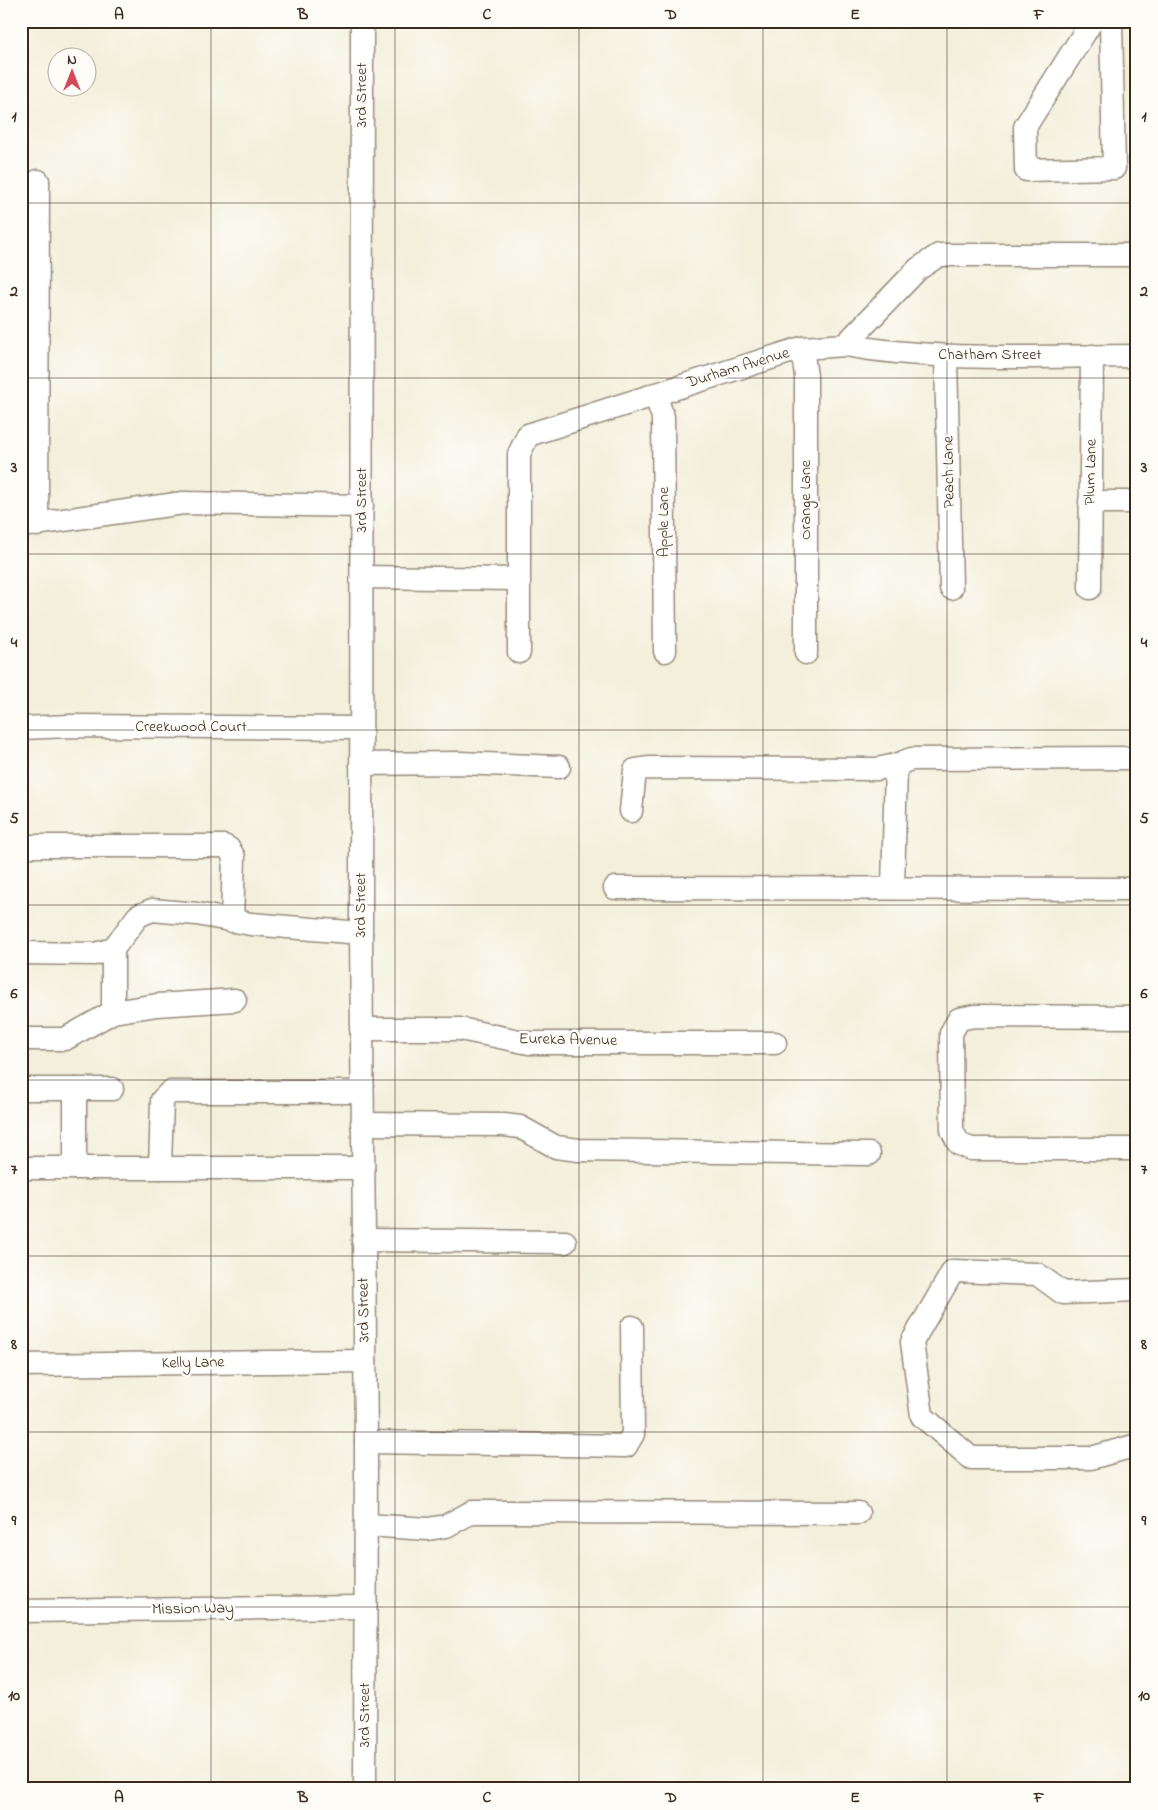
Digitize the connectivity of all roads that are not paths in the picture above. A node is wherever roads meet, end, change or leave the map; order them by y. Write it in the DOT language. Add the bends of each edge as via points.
graph roads {
  1 [pos="362,21"];
  2 [pos="1092,21"];
  3 [pos="1111,21"];
  4 [pos="38,181"];
  5 [pos="1137,255"];
  6 [pos="30,264"];
  7 [pos="844,345"];
  8 [pos="802,348"];
  9 [pos="946,356"];
  10 [pos="1092,356"];
  11 [pos="1137,356"];
  12 [pos="655,394"];
  13 [pos="29,396"];
  14 [pos="1090,502"];
  15 [pos="1137,502"];
  16 [pos="362,506"];
  17 [pos="29,525"];
  18 [pos="362,577"];
  19 [pos="518,579"];
  20 [pos="951,588"];
  21 [pos="1090,588"];
  22 [pos="665,651"];
  23 [pos="519,652"];
  24 [pos="806,653"];
  25 [pos="21,728"];
  26 [pos="362,728"];
  27 [pos="1137,758"];
  28 [pos="362,764"];
  29 [pos="896,765"];
  30 [pos="559,767"];
  31 [pos="631,811"];
  32 [pos="21,846"];
  33 [pos="615,888"];
  34 [pos="893,888"];
  35 [pos="1137,889"];
  36 [pos="232,921"];
  37 [pos="360,933"];
  38 [pos="113,949"];
  39 [pos="21,953"];
  40 [pos="235,1000"];
  41 [pos="113,1012"];
  42 [pos="1137,1017"];
  43 [pos="362,1029"];
  44 [pos="21,1039"];
  45 [pos="775,1043"];
  46 [pos="76,1089"];
  47 [pos="112,1089"];
  48 [pos="21,1090"];
  49 [pos="362,1092"];
  50 [pos="362,1124"];
  51 [pos="1137,1149"];
  52 [pos="870,1154"];
  53 [pos="21,1168"];
  54 [pos="75,1168"];
  55 [pos="160,1168"];
  56 [pos="363,1168"];
  57 [pos="363,1240"];
  58 [pos="565,1242"];
  59 [pos="1137,1290"];
  60 [pos="632,1327"];
  61 [pos="365,1361"];
  62 [pos="21,1365"];
  63 [pos="366,1442"];
  64 [pos="1137,1445"];
  65 [pos="858,1513"];
  66 [pos="366,1525"];
  67 [pos="365,1607"];
  68 [pos="21,1611"];
  69 [pos="365,1789"];
  1 -- 16 [label="street, 3rd Street"];
  2 -- 3 [label="street" via="1024,127 1026,170 1114,168"];
  4 -- 6 [label="street"];
  5 -- 7 [label="street" via="939,255 918,269"];
  6 -- 13 [label="street"];
  7 -- 8 [label="street, Durham Avenue"];
  7 -- 9 [label="street, Chatham Street"];
  8 -- 12 [label="street, Durham Avenue"];
  8 -- 24 [label="street, Orange Lane" via="806,376"];
  9 -- 10 [label="street, Chatham Street"];
  9 -- 20 [label="street, Peach Lane"];
  10 -- 11 [label="street, Chatham Street"];
  10 -- 14 [label="street, Plum Lane"];
  12 -- 19 [label="street, Durham Avenue" via="528,435 519,454"];
  12 -- 22 [label="street, Apple Lane" via="663,417"];
  13 -- 17 [label="street"];
  14 -- 15 [label="street"];
  14 -- 21 [label="street, Plum Lane"];
  16 -- 17 [label="street" via="183,503"];
  16 -- 18 [label="street, 3rd Street"];
  18 -- 19 [label="street"];
  18 -- 26 [label="street, 3rd Street"];
  19 -- 23 [label="street, Durham Avenue"];
  25 -- 26 [label="street, Creekwood Court"];
  26 -- 28 [label="street, 3rd Street"];
  27 -- 29 [label="street" via="911,759"];
  28 -- 30 [label="street"];
  28 -- 37 [label="street, 3rd Street"];
  29 -- 31 [label="street" via="877,769 635,770"];
  29 -- 34 [label="street"];
  32 -- 36 [label="street" via="224,846 234,858"];
  33 -- 34 [label="street"];
  34 -- 35 [label="street"];
  36 -- 37 [label="street"];
  36 -- 38 [label="street" via="152,910 138,916"];
  37 -- 43 [label="street, 3rd Street"];
  38 -- 39 [label="street" via="95,954"];
  38 -- 41 [label="street"];
  40 -- 41 [label="street" via="157,1005"];
  41 -- 44 [label="street" via="65,1039"];
  42 -- 51 [label="street" via="975,1016 959,1019 951,1033 952,1130 959,1144 971,1149"];
  43 -- 45 [label="street, Eureka Avenue" via="460,1029 529,1043"];
  43 -- 49 [label="street, 3rd Street"];
  46 -- 47 [label="street"];
  46 -- 48 [label="street"];
  46 -- 54 [label="street"];
  49 -- 50 [label="street, 3rd Street"];
  49 -- 55 [label="street" via="170,1092 162,1100"];
  50 -- 52 [label="street" via="504,1125 520,1128 556,1147 579,1150"];
  50 -- 56 [label="street, 3rd Street"];
  53 -- 54 [label="street"];
  54 -- 55 [label="street"];
  55 -- 56 [label="street"];
  56 -- 57 [label="street, 3rd Street"];
  57 -- 58 [label="street"];
  57 -- 61 [label="street, 3rd Street"];
  59 -- 64 [label="street" via="1063,1293 1037,1274 953,1271 912,1342 922,1416 971,1458 1091,1458"];
  60 -- 63 [label="street" via="633,1434 626,1446"];
  61 -- 62 [label="street, Kelly Lane"];
  61 -- 63 [label="street, 3rd Street"];
  63 -- 66 [label="street, 3rd Street"];
  65 -- 66 [label="street" via="472,1512 446,1526 428,1529"];
  66 -- 67 [label="street, 3rd Street"];
  67 -- 68 [label="street, Mission Way"];
  67 -- 69 [label="street, 3rd Street"];
}
